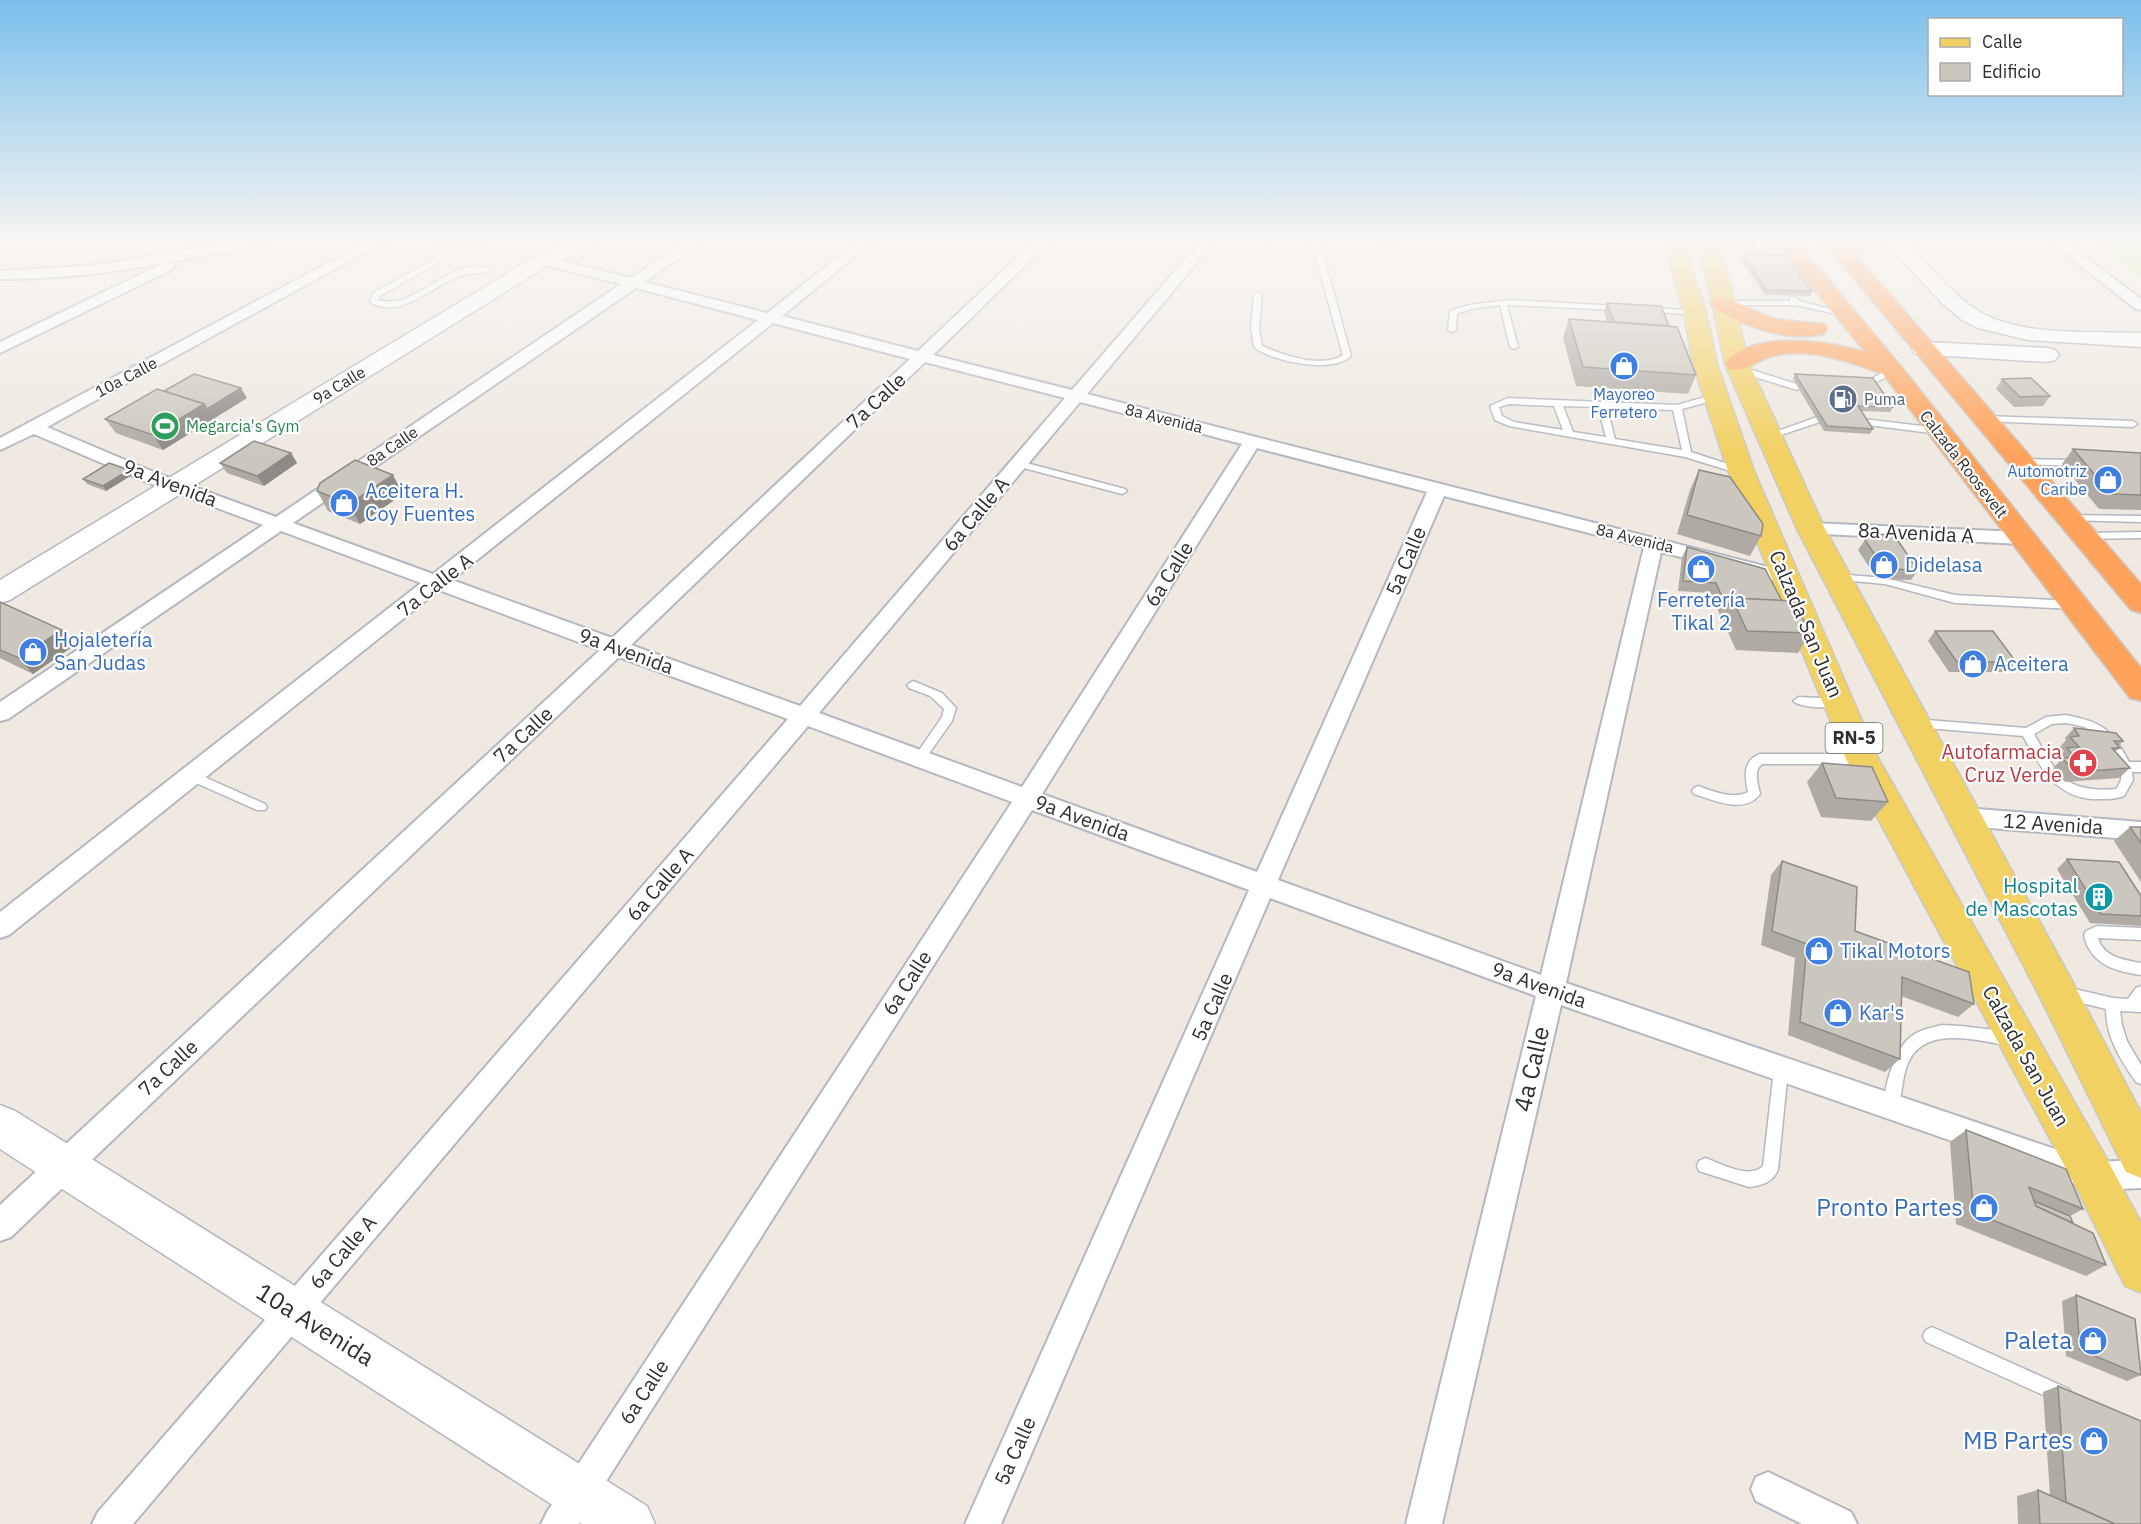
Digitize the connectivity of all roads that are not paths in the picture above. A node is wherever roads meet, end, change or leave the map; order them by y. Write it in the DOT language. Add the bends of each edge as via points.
graph roads {
  1 [pos="74,312"];
  2 [pos="241,312"];
  3 [pos="422,312"];
  4 [pos="438,312"];
  5 [pos="589,312"];
  6 [pos="748,312"];
  7 [pos="778,312"];
  8 [pos="969,312"];
  9 [pos="1148,312"];
  10 [pos="1256,312"];
  11 [pos="1335,312"];
  12 [pos="1455,312"];
  13 [pos="1505,312"];
  14 [pos="1708,312"];
  15 [pos="1710,312"];
  16 [pos="1722,312"];
  17 [pos="1837,312"];
  18 [pos="1892,312"];
  19 [pos="1968,312"];
  20 [pos="1845,314"];
  21 [pos="771,318"];
  22 [pos="1452,330"];
  23 [pos="2141,340"];
  24 [pos="1514,346"];
  25 [pos="0,348"];
  26 [pos="1923,349"];
  27 [pos="923,357"];
  28 [pos="2141,359"];
  29 [pos="1738,366"];
  30 [pos="1881,376"];
  31 [pos="1797,387"];
  32 [pos="1077,396"];
  33 [pos="1716,397"];
  34 [pos="1558,403"];
  35 [pos="1602,405"];
  36 [pos="1677,408"];
  37 [pos="1983,419"];
  38 [pos="1817,420"];
  39 [pos="1863,422"];
  40 [pos="2133,424"];
  41 [pos="33,427"];
  42 [pos="1939,431"];
  43 [pos="1569,434"];
  44 [pos="1769,436"];
  45 [pos="1253,441"];
  46 [pos="1611,441"];
  47 [pos="0,445"];
  48 [pos="1687,454"];
  49 [pos="2021,462"];
  50 [pos="1019,464"];
  51 [pos="2085,464"];
  52 [pos="1741,471"];
  53 [pos="162,481"];
  54 [pos="1438,488"];
  55 [pos="1122,490"];
  56 [pos="2141,519"];
  57 [pos="279,524"];
  58 [pos="2076,527"];
  59 [pos="1811,529"];
  60 [pos="2141,535"];
  61 [pos="2021,538"];
  62 [pos="1654,543"];
  63 [pos="0,568"];
  64 [pos="1784,577"];
  65 [pos="1836,577"];
  66 [pos="438,582"];
  67 [pos="0,593"];
  68 [pos="2141,603"];
  69 [pos="2075,605"];
  70 [pos="616,647"];
  71 [pos="913,685"];
  72 [pos="2141,690"];
  73 [pos="1799,702"];
  74 [pos="1840,703"];
  75 [pos="0,713"];
  76 [pos="804,716"];
  77 [pos="1914,723"];
  78 [pos="2027,732"];
  79 [pos="919,759"];
  80 [pos="1862,759"];
  81 [pos="2126,767"];
  82 [pos="2141,767"];
  83 [pos="191,777"];
  84 [pos="1698,791"];
  85 [pos="1027,798"];
  86 [pos="261,807"];
  87 [pos="1965,817"];
  88 [pos="2141,831"];
  89 [pos="1266,886"];
  90 [pos="0,927"];
  91 [pos="2141,934"];
  92 [pos="2141,969"];
  93 [pos="1551,990"];
  94 [pos="2057,990"];
  95 [pos="2141,992"];
  96 [pos="2113,1004"];
  97 [pos="2137,1006"];
  98 [pos="2017,1040"];
  99 [pos="1781,1070"];
  100 [pos="2141,1077"];
  101 [pos="1891,1108"];
  102 [pos="2130,1117"];
  103 [pos="0,1125"];
  104 [pos="2141,1157"];
  105 [pos="64,1166"];
  106 [pos="1705,1166"];
  107 [pos="2141,1174"];
  108 [pos="2093,1176"];
  109 [pos="0,1226"];
  110 [pos="2141,1270"];
  111 [pos="292,1311"];
  112 [pos="1932,1336"];
  113 [pos="2084,1404"];
  114 [pos="1768,1490"];
  115 [pos="569,1508"];
  116 [pos="110,1524"];
  117 [pos="629,1524"];
  118 [pos="983,1524"];
  119 [pos="1424,1524"];
  120 [pos="1839,1524"];
  1 -- 25 [label="street"];
  2 -- 41 [label="street, 10a Calle"];
  3 -- 53 [label="main road, 9a Calle"];
  4 -- 53 [label="main road, 9a Calle"];
  5 -- 57 [label="street, 8a Calle"];
  6 -- 21 [label="street, 8a Avenida"];
  7 -- 21 [label="street, 7a Calle A"];
  8 -- 27 [label="street, 7a Calle"];
  9 -- 32 [label="street, 6a Calle A"];
  10 -- 11 [label="lane" via="1258,347 1270,353 1329,363 1347,356"];
  12 -- 22 [label="lane"];
  13 -- 24 [label="lane"];
  14 -- 33 [label="main road, Calzada San Juan / RN-5" via="1705,364"];
  15 -- 29 [label="main road, Calzada San Juan / RN-5"];
  16 -- 20 [label="highway" via="1804,330 1824,328 1839,322"];
  17 -- 20 [label="lane"];
  18 -- 26 [label="highway"];
  19 -- 23 [label="main road" via="1992,326 2021,333"];
  20 -- 30 [label="highway, Calzada Roosevelt"];
  21 -- 27 [label="street, 8a Avenida"];
  21 -- 66 [label="street, 7a Calle A"];
  26 -- 28 [label="main road"];
  26 -- 37 [label="highway"];
  27 -- 32 [label="street, 8a Avenida"];
  27 -- 70 [label="street, 7a Calle"];
  29 -- 30 [label="highway" via="1750,355 1767,349 1814,347 1850,354"];
  29 -- 31 [label="lane"];
  29 -- 44 [label="main road, Calzada San Juan / RN-5"];
  30 -- 42 [label="highway, Calzada Roosevelt"];
  32 -- 45 [label="street, 8a Avenida"];
  32 -- 50 [label="street, 6a Calle A"];
  33 -- 36 [label="lane"];
  33 -- 52 [label="main road, Calzada San Juan / RN-5"];
  34 -- 35 [label="lane"];
  34 -- 43 [label="lane"];
  34 -- 43 [label="lane" via="1508,401 1494,406 1504,422"];
  35 -- 36 [label="lane"];
  35 -- 46 [label="lane"];
  36 -- 48 [label="lane"];
  37 -- 40 [label="lane"];
  37 -- 49 [label="highway"];
  38 -- 44 [label="lane"];
  39 -- 42 [label="lane"];
  41 -- 47 [label="street, 10a Calle"];
  41 -- 53 [label="street, 9a Avenida"];
  42 -- 61 [label="highway, Calzada Roosevelt"];
  43 -- 46 [label="lane"];
  44 -- 59 [label="main road, Calzada San Juan / RN-5"];
  45 -- 54 [label="street, 8a Avenida"];
  45 -- 85 [label="street, 6a Calle"];
  46 -- 48 [label="lane"];
  48 -- 52 [label="lane"];
  49 -- 51 [label="lane"];
  49 -- 58 [label="highway"];
  50 -- 55 [label="lane"];
  50 -- 76 [label="street, 6a Calle A"];
  52 -- 64 [label="main road, Calzada San Juan / RN-5"];
  53 -- 57 [label="street, 9a Avenida"];
  53 -- 63 [label="main road, 9a Calle"];
  53 -- 67 [label="main road, 9a Calle"];
  54 -- 62 [label="street, 8a Avenida"];
  54 -- 89 [label="street, 5a Calle"];
  56 -- 58 [label="lane"];
  57 -- 66 [label="street, 9a Avenida"];
  57 -- 75 [label="street, 8a Calle"];
  58 -- 60 [label="lane"];
  58 -- 68 [label="highway"];
  59 -- 61 [label="street, 8a Avenida A"];
  59 -- 65 [label="main road, Calzada San Juan / RN-5"];
  61 -- 69 [label="highway, Calzada Roosevelt"];
  62 -- 64 [label="street, 8a Avenida"];
  62 -- 93 [label="street, 4a Calle"];
  64 -- 74 [label="main road, Calzada San Juan / RN-5"];
  65 -- 69 [label="lane" via="1885,581 1955,599"];
  65 -- 77 [label="main road, Calzada San Juan / RN-5"];
  66 -- 70 [label="street, 9a Avenida"];
  66 -- 83 [label="street, 7a Calle A"];
  69 -- 72 [label="highway, Calzada Roosevelt"];
  70 -- 76 [label="street, 9a Avenida"];
  70 -- 105 [label="street, 7a Calle"];
  71 -- 79 [label="lane" via="934,692 950,708 948,718"];
  73 -- 74 [label="lane"];
  74 -- 80 [label="main road, Calzada San Juan / RN-5"];
  76 -- 79 [label="street, 9a Avenida"];
  76 -- 111 [label="street, 6a Calle A"];
  77 -- 78 [label="lane"];
  77 -- 87 [label="main road, Calzada San Juan / RN-5"];
  78 -- 81 [label="lane" via="2050,720 2086,723 2113,744"];
  78 -- 81 [label="lane" via="2048,770 2070,790 2097,796 2120,793 2127,780"];
  79 -- 85 [label="street, 9a Avenida"];
  80 -- 84 [label="lane" via="1760,759 1750,769 1754,794 1748,799 1740,801"];
  80 -- 98 [label="main road, Calzada San Juan / RN-5" via="1976,979"];
  81 -- 82 [label="lane"];
  83 -- 86 [label="lane"];
  83 -- 90 [label="street, 7a Calle A"];
  85 -- 89 [label="street, 9a Avenida"];
  85 -- 115 [label="street, 6a Calle"];
  87 -- 88 [label="street, 12 Avenida"];
  87 -- 94 [label="main road, Calzada San Juan / RN-5"];
  89 -- 93 [label="street, 9a Avenida"];
  89 -- 118 [label="street, 5a Calle"];
  91 -- 92 [label="lane" via="2097,932 2091,935 2091,941 2103,957"];
  93 -- 99 [label="street, 9a Avenida"];
  93 -- 119 [label="street, 4a Calle"];
  94 -- 96 [label="lane"];
  94 -- 102 [label="main road, Calzada San Juan / RN-5"];
  95 -- 97 [label="lane"];
  96 -- 97 [label="lane"];
  96 -- 100 [label="lane" via="2112,1024 2125,1055"];
  98 -- 101 [label="lane" via="1944,1030 1924,1035 1910,1043 1902,1054 1894,1077"];
  98 -- 108 [label="main road, Calzada San Juan / RN-5"];
  99 -- 101 [label="street, 9a Avenida"];
  99 -- 106 [label="lane" via="1766,1177 1749,1179"];
  101 -- 108 [label="street, 9a Avenida"];
  102 -- 104 [label="main road, Calzada San Juan / RN-5"];
  103 -- 105 [label="main road, 10a Avenida"];
  105 -- 109 [label="street, 7a Calle"];
  105 -- 111 [label="main road, 10a Avenida"];
  107 -- 108 [label="street, 9a Avenida"];
  108 -- 110 [label="main road, Calzada San Juan / RN-5"];
  111 -- 115 [label="main road, 10a Avenida"];
  111 -- 116 [label="street, 6a Calle A"];
  112 -- 113 [label="lane"];
  114 -- 120 [label="street"];
  115 -- 117 [label="main road, 10a Avenida"];
}
